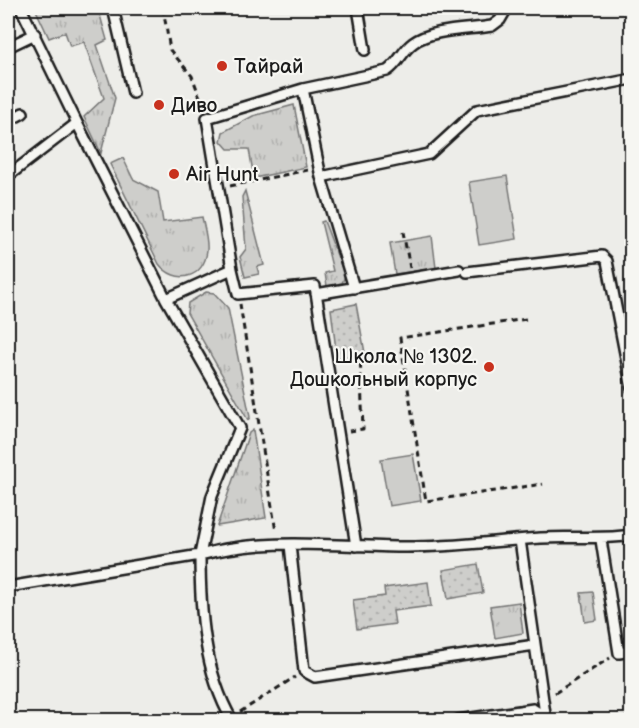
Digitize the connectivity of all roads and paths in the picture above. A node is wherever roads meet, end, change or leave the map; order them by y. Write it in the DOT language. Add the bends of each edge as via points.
graph roads {
  1 [pos="21,8"];
  2 [pos="113,8"];
  3 [pos="163,8"];
  4 [pos="358,8"];
  5 [pos="507,8"];
  6 [pos="35,34"];
  7 [pos="8,47"];
  8 [pos="365,50"];
  9 [pos="632,79"];
  10 [pos="303,89"];
  11 [pos="134,93"];
  12 [pos="23,113"];
  13 [pos="207,118"];
  14 [pos="8,121"];
  15 [pos="77,123"];
  16 [pos="320,172"];
  17 [pos="8,176"];
  18 [pos="219,188"];
  19 [pos="403,232"];
  20 [pos="232,269"];
  21 [pos="412,278"];
  22 [pos="354,288"];
  23 [pos="238,294"];
  24 [pos="316,294"];
  25 [pos="166,299"];
  26 [pos="526,319"];
  27 [pos="360,354"];
  28 [pos="632,389"];
  29 [pos="337,434"];
  30 [pos="543,484"];
  31 [pos="632,535"];
  32 [pos="520,540"];
  33 [pos="601,540"];
  34 [pos="290,544"];
  35 [pos="278,545"];
  36 [pos="356,546"];
  37 [pos="200,555"];
  38 [pos="8,587"];
  39 [pos="535,645"];
  40 [pos="632,651"];
  41 [pos="619,653"];
  42 [pos="304,671"];
  43 [pos="543,700"];
  44 [pos="239,713"];
  45 [pos="548,717"];
  46 [pos="632,717"];
  47 [pos="232,720"];
  48 [pos="458,720"];
  49 [pos="613,720"];
  1 -- 6 [label="lane"];
  2 -- 11 [label="lane"];
  3 -- 13 [label="path" via="170,50 192,76"];
  4 -- 8 [label="lane"];
  5 -- 10 [label="lane" via="492,26 424,37 407,48 387,71"];
  6 -- 7 [label="lane"];
  6 -- 15 [label="lane"];
  9 -- 16 [label="lane" via="477,110 429,154"];
  10 -- 13 [label="lane"];
  10 -- 16 [label="lane"];
  12 -- 14 [label="lane"];
  13 -- 18 [label="lane"];
  15 -- 17 [label="lane"];
  15 -- 25 [label="lane"];
  16 -- 18 [label="path"];
  16 -- 22 [label="lane"];
  18 -- 20 [label="lane"];
  19 -- 21 [label="path"];
  20 -- 23 [label="lane"];
  20 -- 25 [label="lane"];
  21 -- 22 [label="lane"];
  21 -- 28 [label="lane" via="602,256 607,261"];
  22 -- 24 [label="lane"];
  23 -- 24 [label="lane" via="315,286"];
  23 -- 35 [label="path"];
  24 -- 29 [label="lane"];
  25 -- 37 [label="lane" via="240,428 212,496"];
  26 -- 30 [label="path" via="400,338 426,501"];
  27 -- 29 [label="path" via="363,429"];
  29 -- 36 [label="lane"];
  31 -- 33 [label="lane"];
  32 -- 33 [label="lane"];
  32 -- 36 [label="lane"];
  32 -- 39 [label="lane"];
  33 -- 41 [label="lane"];
  34 -- 35 [label="lane"];
  34 -- 36 [label="lane"];
  34 -- 42 [label="lane"];
  35 -- 37 [label="lane"];
  37 -- 38 [label="lane"];
  37 -- 47 [label="lane" via="205,635 222,703"];
  39 -- 42 [label="lane" via="315,677"];
  39 -- 43 [label="lane"];
  40 -- 41 [label="lane"];
  41 -- 43 [label="path"];
  42 -- 44 [label="path"];
  43 -- 45 [label="lane"];
  45 -- 48 [label="lane" via="532,709"];
  46 -- 49 [label="path"];
}
